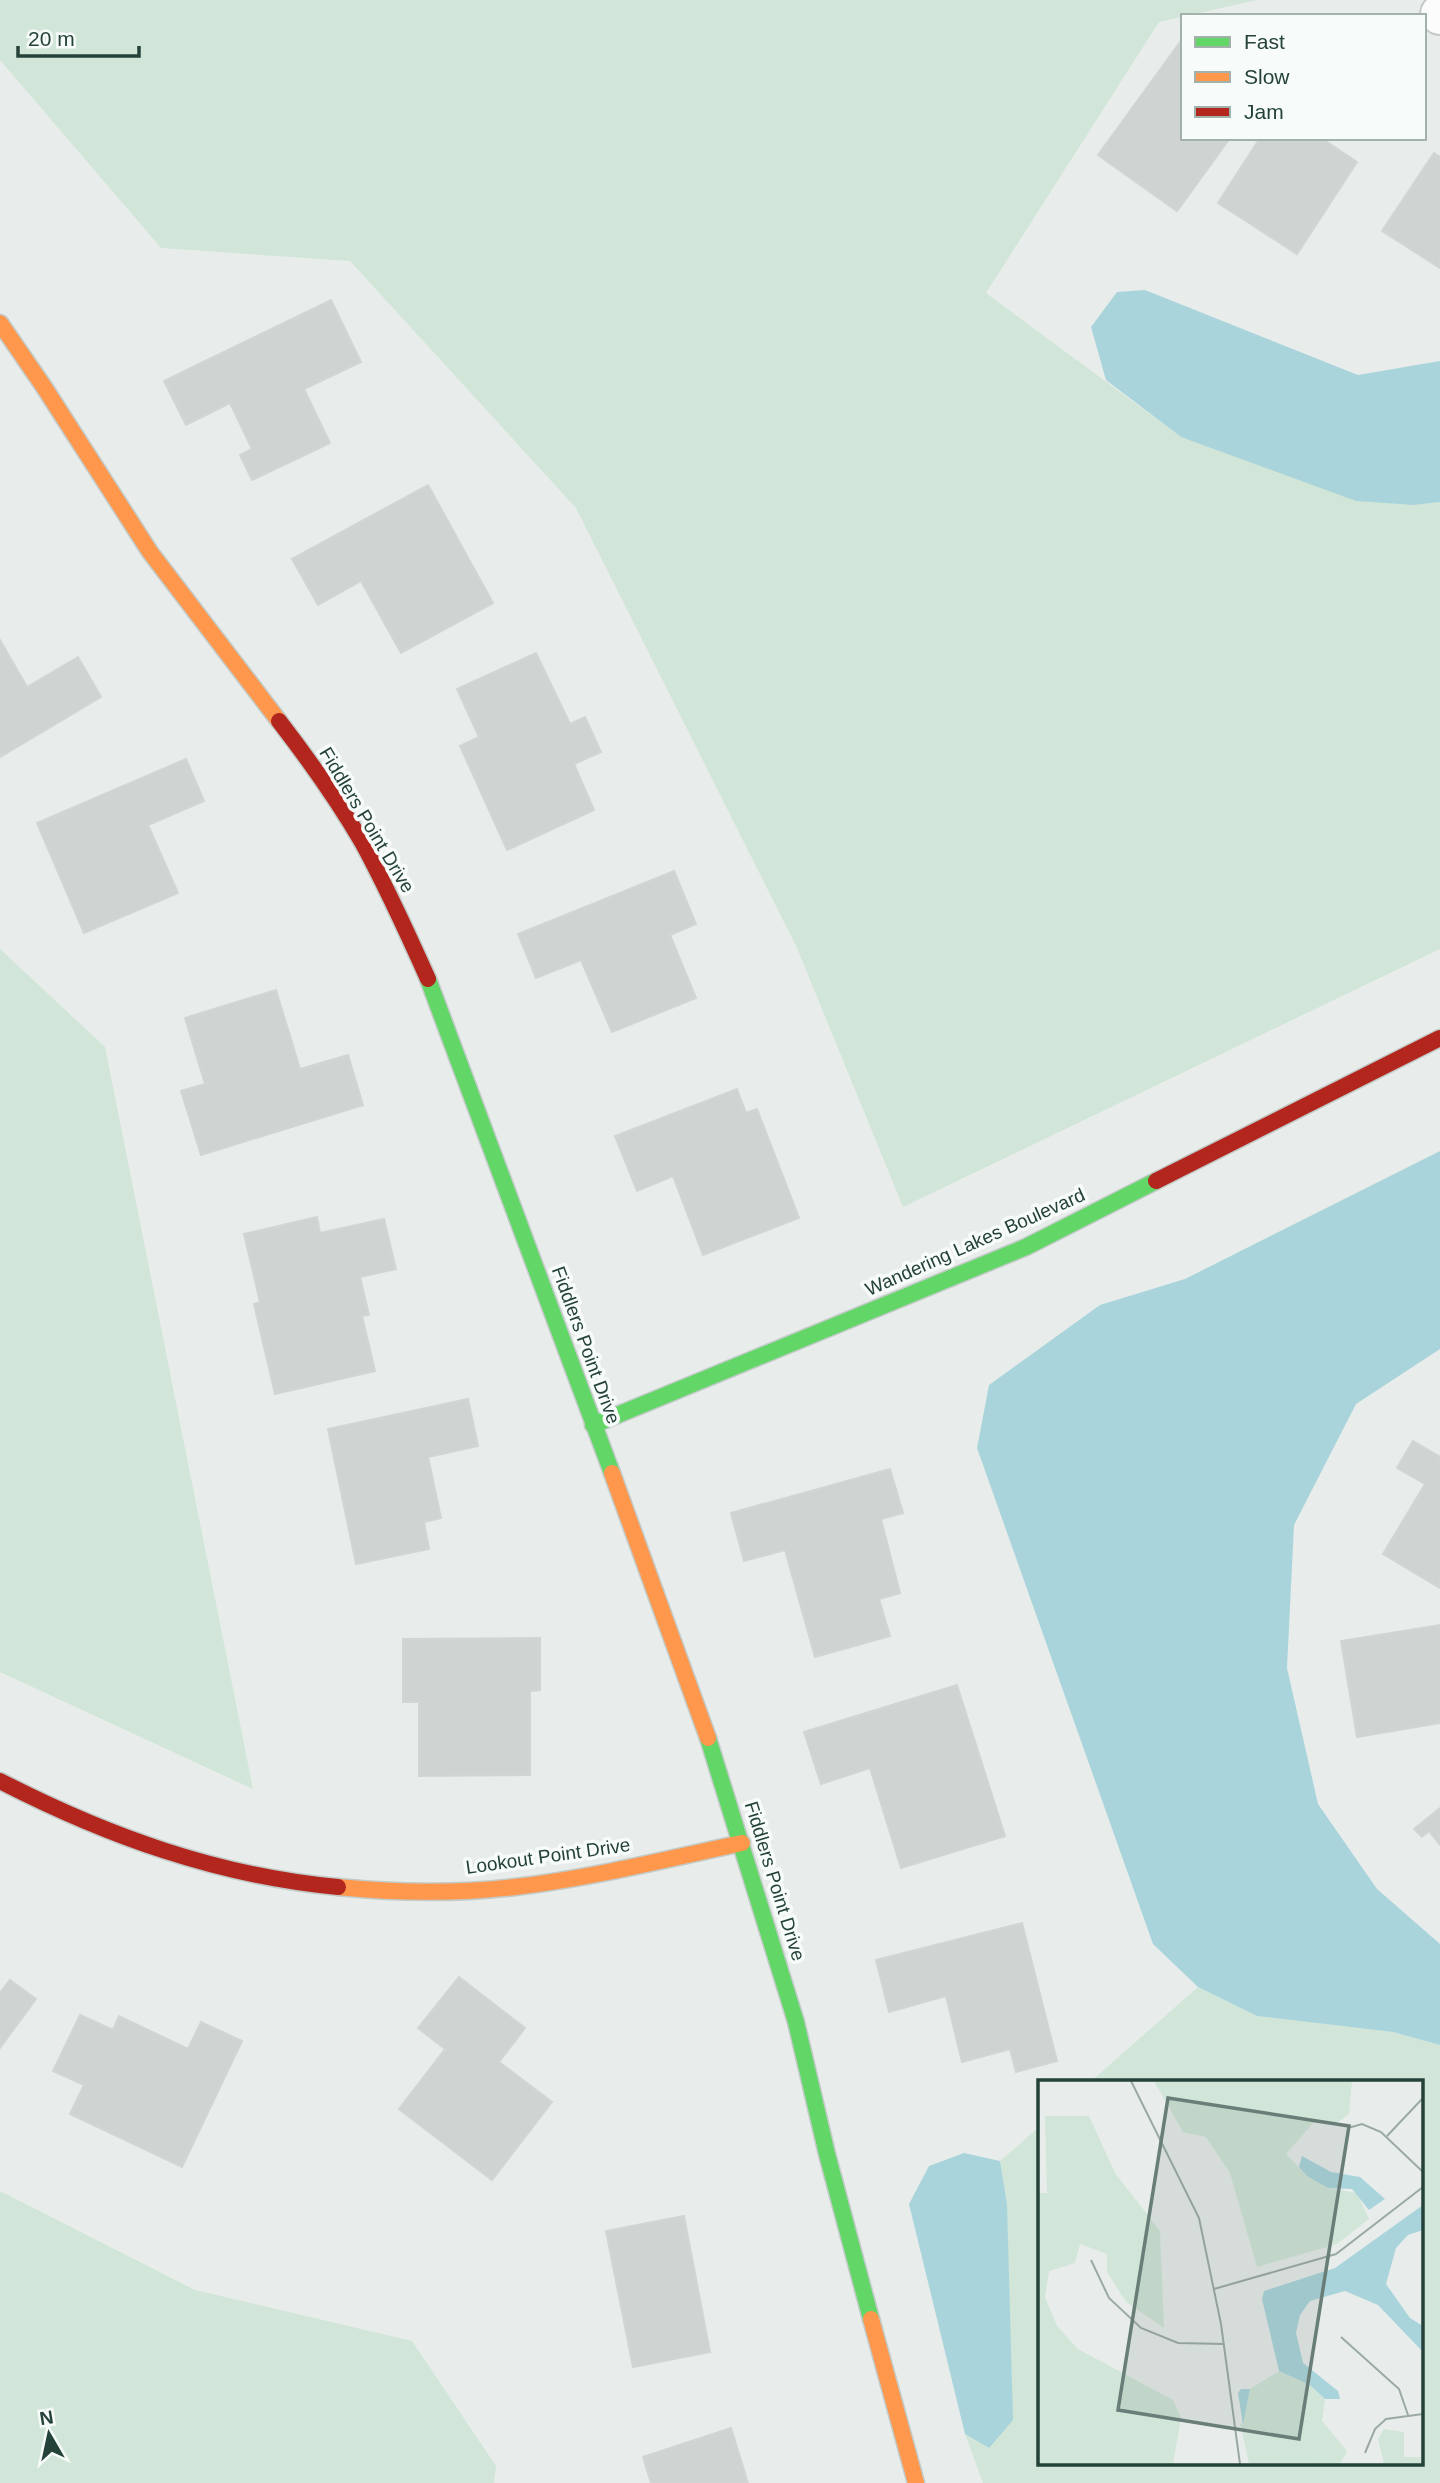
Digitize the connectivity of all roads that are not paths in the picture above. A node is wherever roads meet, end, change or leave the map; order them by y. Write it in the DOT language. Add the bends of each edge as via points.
graph roads {
  1 [pos="0,323"];
  2 [pos="1440,1038"];
  3 [pos="593,1425"];
  4 [pos="0,1781"];
  5 [pos="742,1843"];
  6 [pos="916,2483"];
  1 -- 3 [label="street, Fiddlers Point Drive" via="173,583 332,794 390,896 439,1004"];
  2 -- 3 [label="street, Wandering Lakes Boulevard" via="1026,1247"];
  3 -- 5 [label="street, Fiddlers Point Drive" via="693,1693"];
  4 -- 5 [label="street, Lookout Point Drive" via="137,1843 258,1876 321,1886 384,1891 511,1887"];
  5 -- 6 [label="street, Fiddlers Point Drive" via="796,2022"];
}
